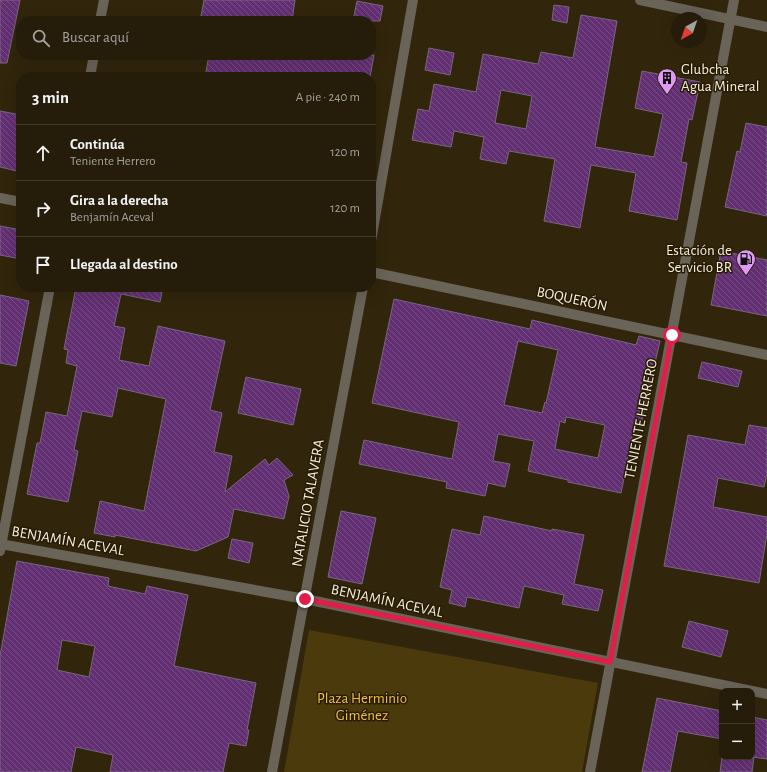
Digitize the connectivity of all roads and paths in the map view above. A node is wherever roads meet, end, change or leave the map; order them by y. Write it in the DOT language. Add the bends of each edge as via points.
graph roads {
  1 [pos="104,0"];
  2 [pos="413,0"];
  3 [pos="640,0"];
  4 [pos="734,0"];
  5 [pos="101,16"];
  6 [pos="731,20"];
  7 [pos="767,27"];
  8 [pos="93,60"];
  9 [pos="91,72"];
  10 [pos="0,198"];
  11 [pos="16,201"];
  12 [pos="376,213"];
  13 [pos="376,273"];
  14 [pos="49,292"];
  15 [pos="362,292"];
  16 [pos="672,335"];
  17 [pos="767,354"];
  18 [pos="0,546"];
  19 [pos="305,599"];
  20 [pos="610,662"];
  21 [pos="767,694"];
  22 [pos="272,772"];
  23 [pos="590,772"];
  1 -- 5 [label="street"];
  2 -- 12 [label="street"];
  3 -- 6 [label="street"];
  4 -- 6 [label="street, TENIENTE HERRERO"];
  6 -- 7 [label="street"];
  6 -- 16 [label="street, TENIENTE HERRERO"];
  8 -- 9 [label="street"];
  10 -- 11 [label="street"];
  13 -- 16 [label="street, BOQUERÓN"];
  14 -- 18 [label="street"];
  15 -- 19 [label="street, NATALICIO TALAVERA"];
  16 -- 17 [label="street, BOQUERÓN"];
  16 -- 20 [label="street, TENIENTE HERRERO"];
  18 -- 19 [label="street, BENJAMÍN ACEVAL"];
  19 -- 20 [label="street, BENJAMÍN ACEVAL"];
  19 -- 22 [label="street, NATALICIO TALAVERA"];
  20 -- 21 [label="street, BENJAMÍN ACEVAL"];
  20 -- 23 [label="street, TENIENTE HERRERO"];
}
